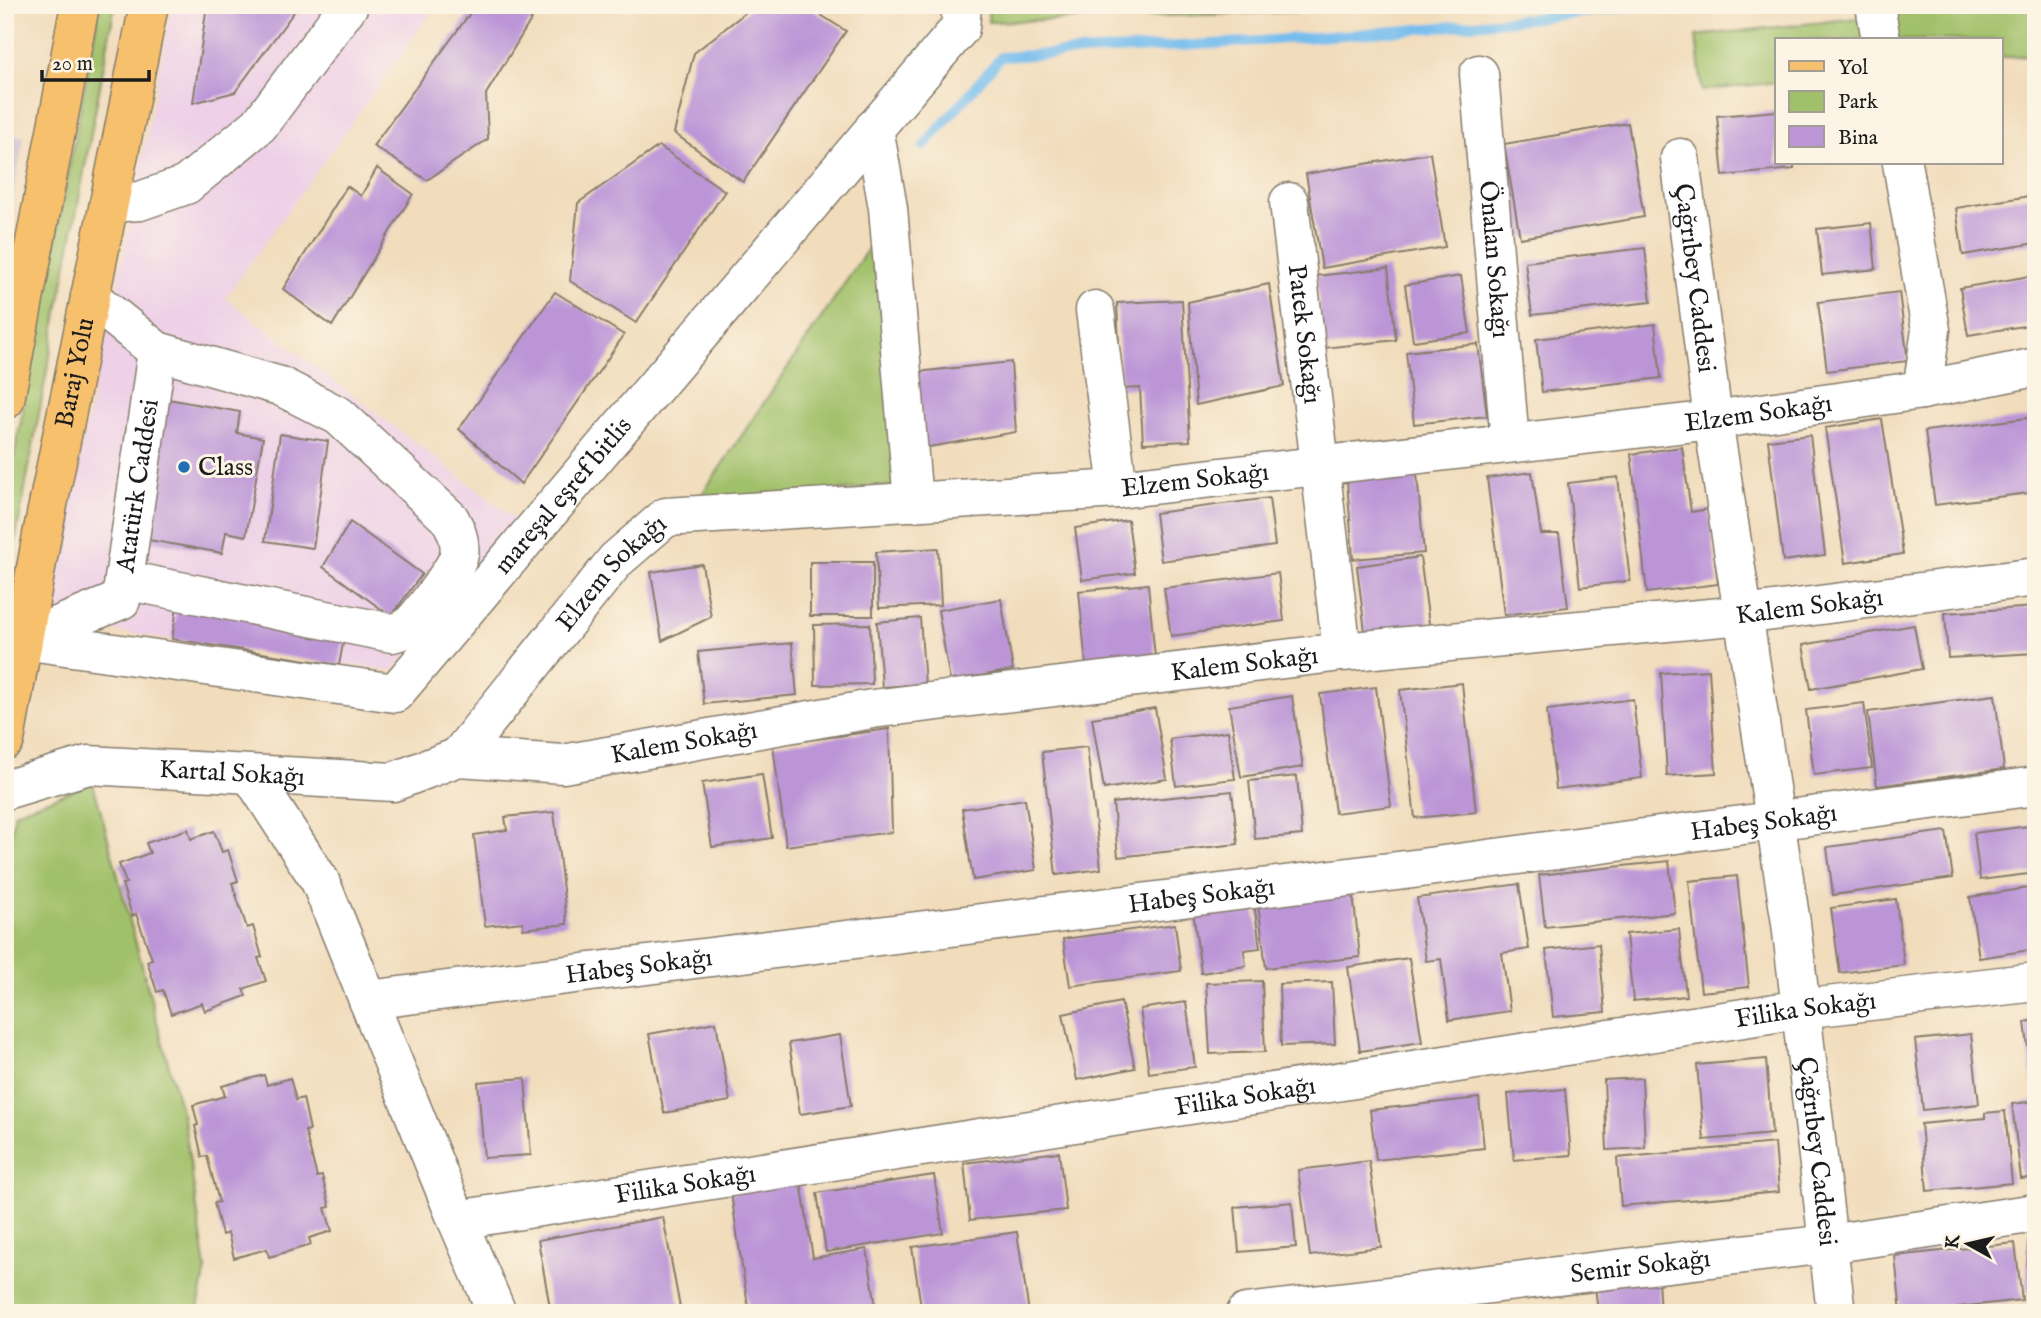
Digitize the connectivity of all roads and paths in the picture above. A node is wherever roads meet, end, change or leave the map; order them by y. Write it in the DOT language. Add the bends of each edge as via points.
graph roads {
  1 [pos="80,5"];
  2 [pos="149,5"];
  3 [pos="349,5"];
  4 [pos="962,5"];
  5 [pos="1875,5"];
  6 [pos="1881,38"];
  7 [pos="1479,74"];
  8 [pos="874,128"];
  9 [pos="1680,158"];
  10 [pos="1902,164"];
  11 [pos="1289,202"];
  12 [pos="109,203"];
  13 [pos="90,297"];
  14 [pos="1095,310"];
  15 [pos="156,352"];
  16 [pos="2036,367"];
  17 [pos="1922,390"];
  18 [pos="5,400"];
  19 [pos="1713,420"];
  20 [pos="1510,443"];
  21 [pos="1320,465"];
  22 [pos="1118,489"];
  23 [pos="913,502"];
  24 [pos="2036,577"];
  25 [pos="124,580"];
  26 [pos="1743,615"];
  27 [pos="23,640"];
  28 [pos="1342,652"];
  29 [pos="5,740"];
  30 [pos="458,757"];
  31 [pos="251,775"];
  32 [pos="2036,786"];
  33 [pos="5,790"];
  34 [pos="1775,820"];
  35 [pos="2036,982"];
  36 [pos="368,1000"];
  37 [pos="1801,1009"];
  38 [pos="2036,1213"];
  39 [pos="457,1220"];
  40 [pos="1828,1244"];
  41 [pos="497,1313"];
  42 [pos="1246,1313"];
  43 [pos="1836,1313"];
  1 -- 18 [label="main road"];
  2 -- 12 [label="main road, Baraj Yolu"];
  3 -- 12 [label="street" via="259,125 186,185 140,201"];
  4 -- 8 [label="street, mareşal eşref bitlis" via="960,28"];
  5 -- 6 [label="street"];
  7 -- 20 [label="street, Önalan Sokağı"];
  8 -- 23 [label="street" via="888,208"];
  8 -- 27 [label="street, mareşal eşref bitlis" via="395,693"];
  9 -- 19 [label="street, Çağrıbey Caddesi"];
  10 -- 17 [label="street" via="1931,330"];
  11 -- 21 [label="street, Patek Sokağı"];
  12 -- 13 [label="main road, Baraj Yolu"];
  13 -- 15 [label="street"];
  13 -- 27 [label="main road, Baraj Yolu"];
  14 -- 22 [label="street"];
  15 -- 25 [label="street, Atatürk Caddesi"];
  15 -- 25 [label="street" via="280,386 340,416 450,519 459,545 458,560 415,620 392,633"];
  16 -- 17 [label="street, Elzem Sokağı"];
  17 -- 19 [label="street, Elzem Sokağı"];
  19 -- 20 [label="street, Elzem Sokağı"];
  19 -- 26 [label="street, Çağrıbey Caddesi"];
  20 -- 21 [label="street, Elzem Sokağı"];
  21 -- 22 [label="street, Elzem Sokağı"];
  21 -- 28 [label="street, Patek Sokağı"];
  22 -- 23 [label="street, Elzem Sokağı"];
  23 -- 30 [label="street, Elzem Sokağı" via="666,517 616,560"];
  24 -- 26 [label="street, Kalem Sokağı"];
  25 -- 27 [label="street, Atatürk Caddesi" via="121,600"];
  26 -- 28 [label="street, Kalem Sokağı"];
  26 -- 34 [label="street, Çağrıbey Caddesi"];
  27 -- 29 [label="main road, Baraj Yolu"];
  28 -- 30 [label="street, Kalem Sokağı" via="872,709 563,764"];
  30 -- 31 [label="street, Kartal Sokağı" via="393,782"];
  31 -- 33 [label="street, Kartal Sokağı" via="88,765"];
  31 -- 36 [label="street" via="320,881"];
  32 -- 34 [label="street, Habeş Sokağı"];
  34 -- 36 [label="street, Habeş Sokağı"];
  34 -- 37 [label="street, Çağrıbey Caddesi"];
  35 -- 37 [label="street, Filika Sokağı"];
  36 -- 39 [label="street"];
  37 -- 39 [label="street, Filika Sokağı"];
  37 -- 40 [label="street, Çağrıbey Caddesi"];
  38 -- 40 [label="street, Semir Sokağı"];
  39 -- 41 [label="street"];
  40 -- 42 [label="street, Semir Sokağı"];
  40 -- 43 [label="street, Çağrıbey Caddesi"];
}
